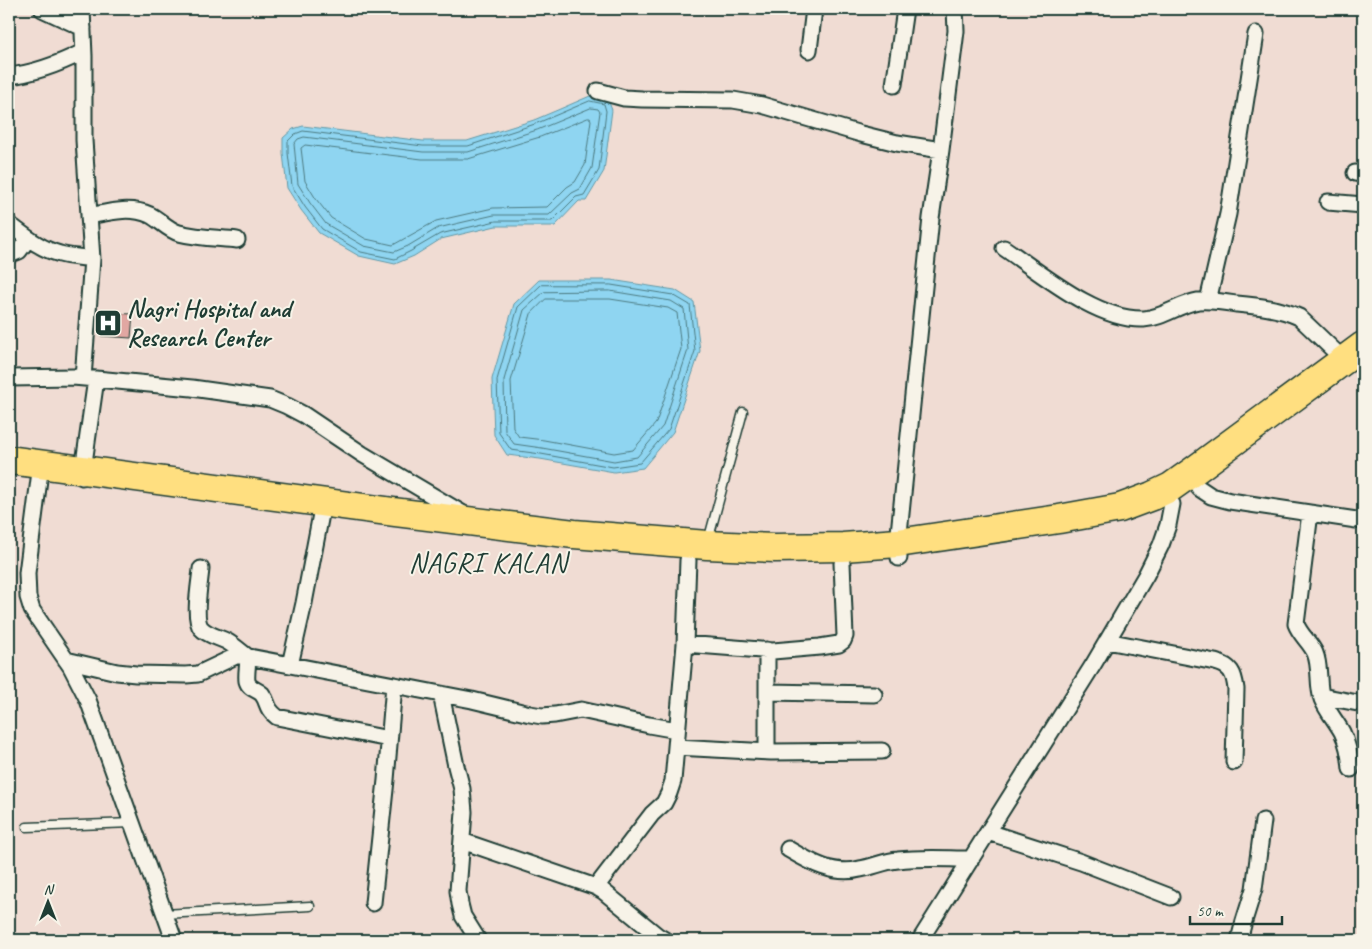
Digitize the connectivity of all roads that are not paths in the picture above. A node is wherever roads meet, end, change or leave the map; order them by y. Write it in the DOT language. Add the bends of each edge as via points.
graph roads {
  1 [pos="42,9"];
  2 [pos="82,9"];
  3 [pos="814,9"];
  4 [pos="906,9"];
  5 [pos="955,9"];
  6 [pos="83,28"];
  7 [pos="1256,34"];
  8 [pos="808,50"];
  9 [pos="83,52"];
  10 [pos="9,76"];
  11 [pos="894,86"];
  12 [pos="598,91"];
  13 [pos="941,150"];
  14 [pos="1328,202"];
  15 [pos="1363,205"];
  16 [pos="89,216"];
  17 [pos="9,224"];
  18 [pos="28,239"];
  19 [pos="237,240"];
  20 [pos="1004,248"];
  21 [pos="9,255"];
  22 [pos="92,259"];
  23 [pos="1208,301"];
  24 [pos="1357,357"];
  25 [pos="9,378"];
  26 [pos="90,379"];
  27 [pos="743,412"];
  28 [pos="9,460"];
  29 [pos="9,469"];
  30 [pos="40,469"];
  31 [pos="82,475"];
  32 [pos="1199,488"];
  33 [pos="1172,504"];
  34 [pos="1310,513"];
  35 [pos="321,514"];
  36 [pos="1363,521"];
  37 [pos="477,522"];
  38 [pos="898,551"];
  39 [pos="697,552"];
  40 [pos="842,562"];
  41 [pos="201,569"];
  42 [pos="1107,641"];
  43 [pos="685,644"];
  44 [pos="767,650"];
  45 [pos="248,657"];
  46 [pos="66,660"];
  47 [pos="290,665"];
  48 [pos="394,685"];
  49 [pos="768,692"];
  50 [pos="441,694"];
  51 [pos="874,694"];
  52 [pos="1321,696"];
  53 [pos="1363,704"];
  54 [pos="677,730"];
  55 [pos="389,739"];
  56 [pos="676,747"];
  57 [pos="767,751"];
  58 [pos="882,751"];
  59 [pos="1234,762"];
  60 [pos="1351,769"];
  61 [pos="1264,821"];
  62 [pos="132,823"];
  63 [pos="27,827"];
  64 [pos="988,832"];
  65 [pos="462,841"];
  66 [pos="788,849"];
  67 [pos="971,859"];
  68 [pos="596,886"];
  69 [pos="1171,897"];
  70 [pos="374,902"];
  71 [pos="310,906"];
  72 [pos="164,914"];
  73 [pos="174,940"];
  74 [pos="478,940"];
  75 [pos="665,940"];
  76 [pos="920,940"];
  77 [pos="1239,940"];
  1 -- 6 [label="street"];
  2 -- 6 [label="street"];
  3 -- 8 [label="street"];
  4 -- 11 [label="street"];
  5 -- 13 [label="street" via="956,31"];
  6 -- 9 [label="street"];
  7 -- 23 [label="street" via="1225,233"];
  9 -- 10 [label="street" via="40,70"];
  9 -- 16 [label="street"];
  12 -- 13 [label="street" via="642,100 733,100 762,105 897,143"];
  13 -- 38 [label="street" via="930,228"];
  14 -- 15 [label="street"];
  16 -- 19 [label="street" via="134,211 151,216 178,233"];
  16 -- 22 [label="street"];
  17 -- 18 [label="street"];
  18 -- 21 [label="street" via="18,252"];
  18 -- 22 [label="street" via="60,254"];
  20 -- 23 [label="street" via="1075,297 1125,317 1156,317 1198,301"];
  22 -- 26 [label="street"];
  23 -- 24 [label="street" via="1290,313"];
  24 -- 32 [label="highway"];
  24 -- 38 [label="highway" via="1171,487 1152,496 1120,508"];
  25 -- 26 [label="street"];
  26 -- 31 [label="street"];
  26 -- 37 [label="street" via="270,399 304,415 362,454"];
  27 -- 39 [label="lane"];
  28 -- 30 [label="highway"];
  29 -- 30 [label="highway"];
  30 -- 31 [label="highway"];
  30 -- 46 [label="street" via="27,573 28,597 32,610"];
  31 -- 35 [label="highway"];
  31 -- 37 [label="highway"];
  32 -- 33 [label="highway"];
  32 -- 34 [label="street" via="1211,496 1230,501"];
  33 -- 38 [label="highway" via="1151,514 1103,526"];
  33 -- 42 [label="street" via="1161,545"];
  34 -- 36 [label="street"];
  34 -- 52 [label="street" via="1296,624 1316,654"];
  35 -- 39 [label="highway" via="572,547"];
  35 -- 47 [label="street"];
  37 -- 39 [label="highway"];
  38 -- 39 [label="highway" via="843,547"];
  38 -- 40 [label="highway"];
  39 -- 40 [label="highway" via="745,563"];
  39 -- 43 [label="street"];
  40 -- 44 [label="street" via="843,641 820,647"];
  41 -- 45 [label="street" via="197,613 200,628 230,643"];
  42 -- 59 [label="street" via="1215,662 1229,669 1236,689"];
  42 -- 64 [label="street"];
  43 -- 44 [label="street"];
  43 -- 54 [label="street"];
  44 -- 49 [label="street"];
  45 -- 46 [label="street" via="236,656 198,674 186,675 117,672"];
  45 -- 47 [label="street"];
  45 -- 55 [label="street" via="248,683 261,693 268,710 277,718"];
  46 -- 62 [label="street" via="88,700"];
  47 -- 48 [label="street"];
  48 -- 50 [label="street"];
  48 -- 55 [label="street"];
  49 -- 51 [label="street"];
  49 -- 57 [label="street"];
  50 -- 54 [label="street" via="542,716 581,710"];
  50 -- 65 [label="street" via="462,790"];
  52 -- 53 [label="street"];
  52 -- 60 [label="street" via="1347,743"];
  54 -- 56 [label="street"];
  55 -- 70 [label="street"];
  56 -- 57 [label="street"];
  56 -- 68 [label="street" via="673,781 664,803"];
  57 -- 58 [label="street"];
  61 -- 77 [label="street" via="1254,889"];
  62 -- 63 [label="lane"];
  62 -- 72 [label="street"];
  64 -- 67 [label="street"];
  64 -- 69 [label="street" via="1081,862"];
  65 -- 68 [label="street"];
  65 -- 74 [label="street" via="460,904 463,916"];
  66 -- 67 [label="street" via="817,865 848,871 899,860"];
  67 -- 76 [label="street"];
  68 -- 75 [label="street"];
  71 -- 72 [label="lane"];
  72 -- 73 [label="street"];
}
